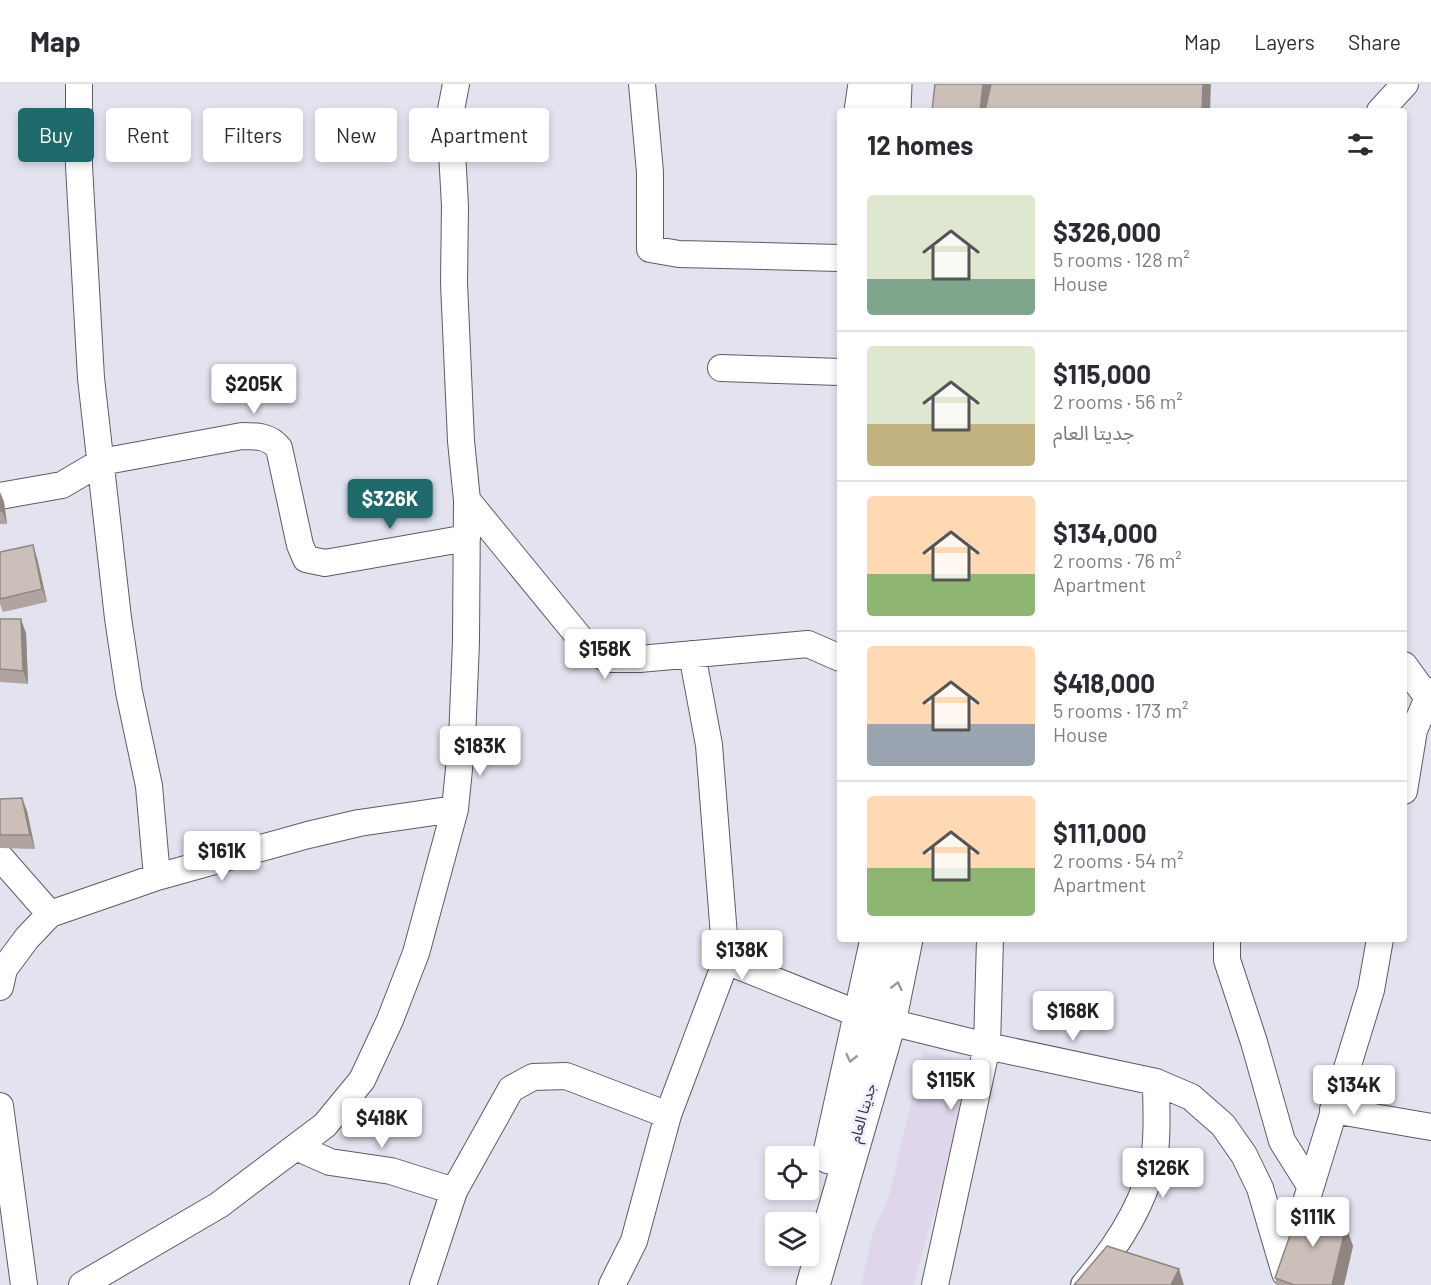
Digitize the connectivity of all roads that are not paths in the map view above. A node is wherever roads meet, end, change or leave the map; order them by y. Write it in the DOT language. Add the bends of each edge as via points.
graph roads {
  1 [pos="79,84"];
  2 [pos="456,84"];
  3 [pos="642,84"];
  4 [pos="865,84"];
  5 [pos="895,84"];
  6 [pos="1406,84"];
  7 [pos="861,108"];
  8 [pos="894,108"];
  9 [pos="1383,108"];
  10 [pos="837,258"];
  11 [pos="721,368"];
  12 [pos="837,372"];
  13 [pos="101,462"];
  14 [pos="0,496"];
  15 [pos="467,500"];
  16 [pos="466,538"];
  17 [pos="693,654"];
  18 [pos="837,657"];
  19 [pos="1407,668"];
  20 [pos="1430,695"];
  21 [pos="1407,773"];
  22 [pos="455,809"];
  23 [pos="0,857"];
  24 [pos="157,878"];
  25 [pos="50,914"];
  26 [pos="877,942"];
  27 [pos="905,942"];
  28 [pos="990,942"];
  29 [pos="1227,942"];
  30 [pos="1379,942"];
  31 [pos="726,962"];
  32 [pos="0,987"];
  33 [pos="875,1019"];
  34 [pos="987,1046"];
  35 [pos="1156,1082"];
  36 [pos="0,1106"];
  37 [pos="1333,1110"];
  38 [pos="668,1115"];
  39 [pos="1431,1127"];
  40 [pos="296,1147"];
  41 [pos="1309,1184"];
  42 [pos="454,1191"];
  43 [pos="813,1212"];
  44 [pos="797,1266"];
  45 [pos="1284,1279"];
  46 [pos="24,1285"];
  47 [pos="82,1285"];
  48 [pos="423,1285"];
  49 [pos="612,1285"];
  50 [pos="790,1285"];
  51 [pos="813,1285"];
  52 [pos="936,1285"];
  53 [pos="1084,1285"];
  1 -- 13 [label="street" via="79,166 89,343"];
  2 -- 15 [label="street" via="450,115 454,283"];
  3 -- 10 [label="street" via="651,172 650,249 678,254"];
  4 -- 7 [label="main road"];
  5 -- 8 [label="main road"];
  6 -- 9 [label="street"];
  11 -- 12 [label="street"];
  13 -- 14 [label="street" via="62,485"];
  13 -- 16 [label="street" via="242,436 261,436 279,448 306,559 325,563"];
  13 -- 24 [label="street" via="128,681 149,786"];
  15 -- 16 [label="street"];
  15 -- 17 [label="street" via="589,649 608,659"];
  16 -- 22 [label="street" via="466,642"];
  17 -- 18 [label="street" via="808,644"];
  17 -- 31 [label="street" via="709,745"];
  19 -- 20 [label="street"];
  20 -- 21 [label="street" via="1414,730"];
  22 -- 24 [label="street" via="359,822"];
  22 -- 40 [label="street" via="416,953 362,1080 326,1125"];
  23 -- 25 [label="street"];
  24 -- 25 [label="street"];
  25 -- 32 [label="street" via="4,969"];
  26 -- 33 [label="main road, جديتا العام"];
  33 -- 27 [label="main road, جديتا العام, one-way"];
  28 -- 34 [label="street"];
  29 -- 41 [label="street" via="1227,960 1282,1141"];
  30 -- 37 [label="street" via="1371,990"];
  31 -- 33 [label="street"];
  31 -- 38 [label="street"];
  33 -- 34 [label="street"];
  33 -- 43 [label="main road, جديتا العام, one-way"];
  33 -- 51 [label="main road, جديتا العام"];
  34 -- 35 [label="street"];
  34 -- 52 [label="street"];
  35 -- 45 [label="street" via="1191,1097 1223,1125 1244,1155 1260,1188"];
  35 -- 53 [label="street" via="1155,1151 1147,1180 1126,1229"];
  36 -- 46 [label="street"];
  37 -- 39 [label="street"];
  37 -- 41 [label="street"];
  38 -- 42 [label="street" via="566,1076 533,1077 511,1089"];
  38 -- 49 [label="street" via="634,1241"];
  40 -- 42 [label="street" via="330,1162 391,1171"];
  40 -- 47 [label="street" via="219,1205"];
  41 -- 45 [label="street"];
  42 -- 48 [label="street"];
  44 -- 50 [label="main road"];
}
